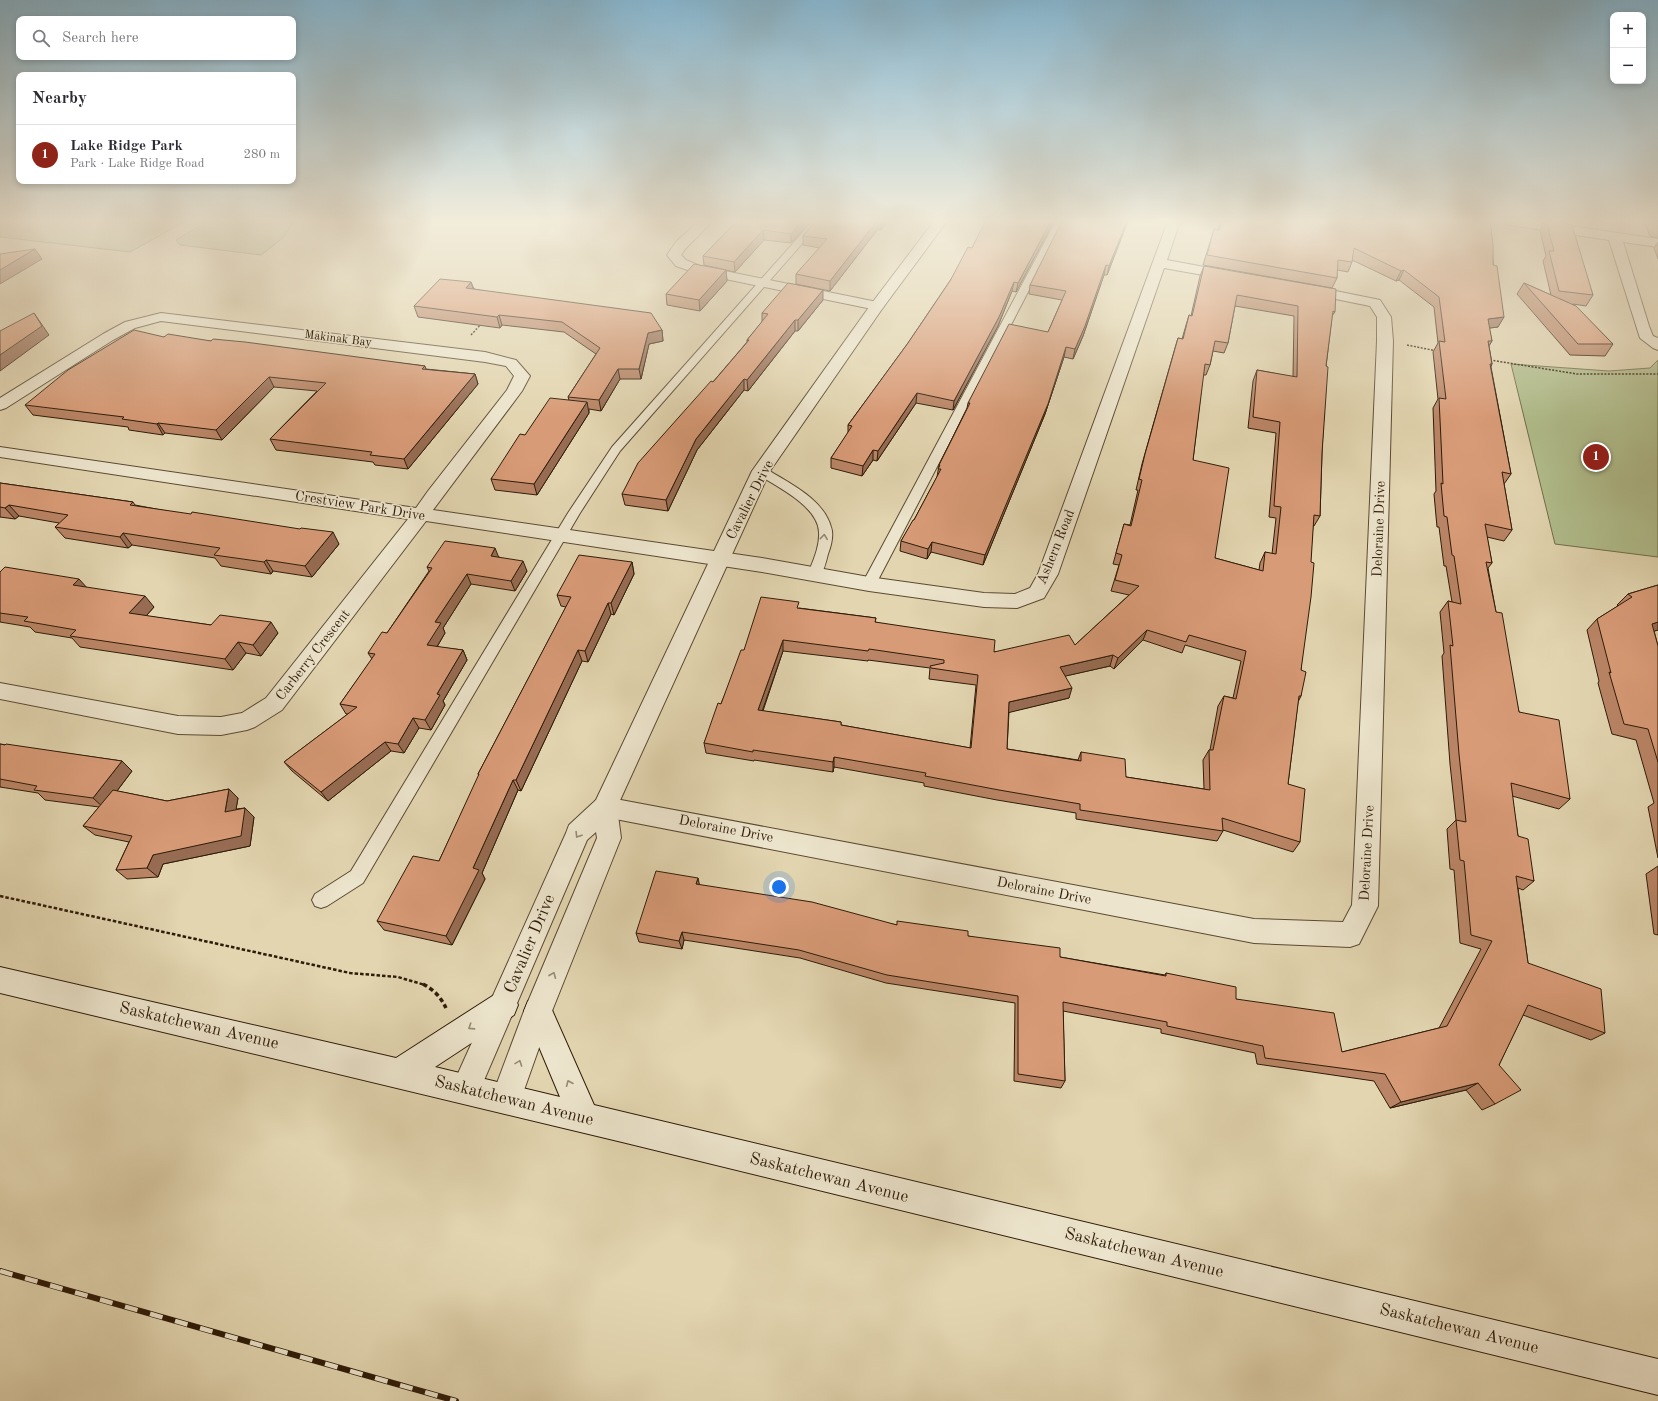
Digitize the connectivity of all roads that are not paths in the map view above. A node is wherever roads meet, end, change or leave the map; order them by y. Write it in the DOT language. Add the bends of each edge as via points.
graph roads {
  1 [pos="760,286"];
  2 [pos="785,286"];
  3 [pos="892,286"];
  4 [pos="1026,286"];
  5 [pos="1151,286"];
  6 [pos="1292,286"];
  7 [pos="1630,286"];
  8 [pos="877,306"];
  9 [pos="1658,345"];
  10 [pos="0,405"];
  11 [pos="0,452"];
  12 [pos="761,471"];
  13 [pos="421,515"];
  14 [pos="562,535"];
  15 [pos="720,559"];
  16 [pos="815,574"];
  17 [pos="869,584"];
  18 [pos="0,691"];
  19 [pos="605,806"];
  20 [pos="321,900"];
  21 [pos="0,980"];
  22 [pos="504,1005"];
  23 [pos="538,1011"];
  24 [pos="400,1073"];
  25 [pos="466,1089"];
  26 [pos="506,1099"];
  27 [pos="585,1119"];
  28 [pos="1658,1377"];
  1 -- 14 [label="lane" via="616,448"];
  2 -- 8 [label="street"];
  3 -- 8 [label="street, Cavalier Drive"];
  4 -- 17 [label="lane"];
  5 -- 17 [label="street, Ashern Road" via="1048,574 1037,593 1017,601 984,600"];
  6 -- 19 [label="street, Deloraine Drive" via="1375,304 1384,317 1365,906 1350,935 1254,931"];
  7 -- 9 [label="street" via="1647,338"];
  8 -- 12 [label="street, Cavalier Drive"];
  10 -- 13 [label="street, Makinak Bay" via="130,325 161,318 201,321 511,362 522,376 514,392"];
  11 -- 13 [label="street, Crestview Park Drive"];
  12 -- 15 [label="street, Cavalier Drive"];
  16 -- 12 [label="lane, one-way" via="824,547 825,527 817,510"];
  13 -- 14 [label="street, Crestview Park Drive"];
  13 -- 18 [label="street, Carberry Crescent" via="274,704 247,721 221,726 178,725"];
  14 -- 15 [label="street, Crestview Park Drive"];
  14 -- 20 [label="lane" via="357,877"];
  15 -- 16 [label="street, Ashern Road"];
  15 -- 19 [label="street, Cavalier Drive"];
  16 -- 17 [label="street, Ashern Road"];
  19 -- 22 [label="street, Cavalier Drive, one-way" via="578,833"];
  23 -- 19 [label="street, one-way" via="609,838"];
  21 -- 24 [label="street, Saskatchewan Avenue"];
  22 -- 24 [label="street, one-way"];
  22 -- 25 [label="street, Cavalier Drive"];
  26 -- 23 [label="street, one-way"];
  27 -- 23 [label="street, one-way"];
  24 -- 25 [label="street, Saskatchewan Avenue"];
  25 -- 26 [label="street, Saskatchewan Avenue"];
  26 -- 27 [label="street, Saskatchewan Avenue"];
  27 -- 28 [label="street, Saskatchewan Avenue"];
}
